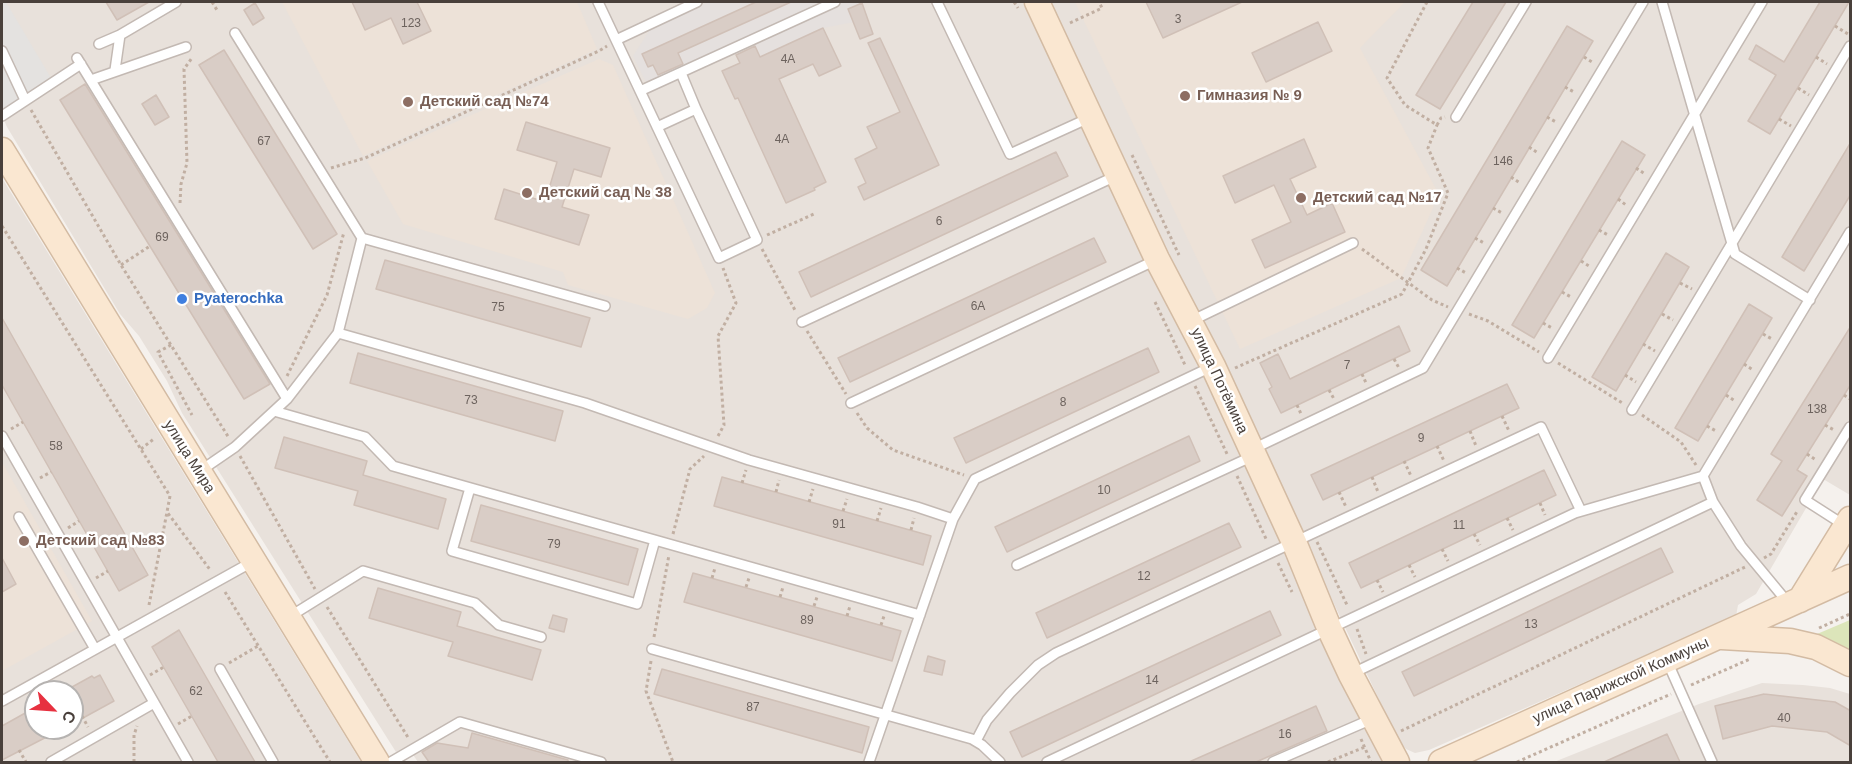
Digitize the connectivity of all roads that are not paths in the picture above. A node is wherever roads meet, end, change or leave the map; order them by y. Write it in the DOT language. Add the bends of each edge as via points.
graph roads {
  1 [pos="176,2"];
  2 [pos="598,2"];
  3 [pos="697,2"];
  4 [pos="835,2"];
  5 [pos="937,2"];
  6 [pos="1037,2"];
  7 [pos="1526,2"];
  8 [pos="1643,2"];
  9 [pos="1662,2"];
  10 [pos="1762,2"];
  11 [pos="683,4"];
  12 [pos="236,33"];
  13 [pos="120,35"];
  14 [pos="616,40"];
  15 [pos="99,45"];
  16 [pos="1851,46"];
  17 [pos="186,47"];
  18 [pos="2,51"];
  19 [pos="115,70"];
  20 [pos="681,73"];
  21 [pos="91,80"];
  22 [pos="640,91"];
  23 [pos="25,100"];
  24 [pos="696,109"];
  25 [pos="1695,114"];
  26 [pos="2,116"];
  27 [pos="1091,117"];
  28 [pos="1456,117"];
  29 [pos="657,127"];
  30 [pos="2,150"];
  31 [pos="1118,174"];
  32 [pos="1851,232"];
  33 [pos="362,238"];
  34 [pos="1353,243"];
  35 [pos="1732,244"];
  36 [pos="1157,260"];
  37 [pos="1810,300"];
  38 [pos="605,306"];
  39 [pos="1191,321"];
  40 [pos="802,322"];
  41 [pos="338,333"];
  42 [pos="1548,358"];
  43 [pos="1223,368"];
  44 [pos="287,399"];
  45 [pos="851,403"];
  46 [pos="1633,410"];
  47 [pos="274,411"];
  48 [pos="1851,427"];
  49 [pos="2,436"];
  50 [pos="1252,453"];
  51 [pos="198,472"];
  52 [pos="1703,476"];
  53 [pos="470,488"];
  54 [pos="1713,502"];
  55 [pos="1581,511"];
  56 [pos="19,517"];
  57 [pos="952,519"];
  58 [pos="1848,522"];
  59 [pos="655,540"];
  60 [pos="1294,542"];
  61 [pos="254,560"];
  62 [pos="1017,565"];
  63 [pos="1851,577"];
  64 [pos="1795,602"];
  65 [pos="920,615"];
  66 [pos="289,617"];
  67 [pos="1330,630"];
  68 [pos="116,637"];
  69 [pos="541,637"];
  70 [pos="1717,637"];
  71 [pos="94,649"];
  72 [pos="652,649"];
  73 [pos="1666,660"];
  74 [pos="1851,664"];
  75 [pos="220,669"];
  76 [pos="1351,675"];
  77 [pos="2,701"];
  78 [pos="154,703"];
  79 [pos="886,714"];
  80 [pos="1379,728"];
  81 [pos="976,741"];
  82 [pos="51,762"];
  83 [pos="188,762"];
  84 [pos="273,762"];
  85 [pos="377,762"];
  86 [pos="391,762"];
  87 [pos="601,762"];
  88 [pos="869,762"];
  89 [pos="1000,762"];
  90 [pos="1047,762"];
  91 [pos="1272,762"];
  92 [pos="1397,762"];
  93 [pos="1441,762"];
  94 [pos="1712,762"];
  1 -- 13 [label="lane"];
  2 -- 14 [label="lane"];
  3 -- 11 [label="lane"];
  4 -- 20 [label="lane"];
  5 -- 27 [label="lane" via="1010,154"];
  6 -- 27 [label="main road, улица Потёмина"];
  7 -- 28 [label="lane"];
  8 -- 50 [label="lane" via="1423,368"];
  9 -- 25 [label="lane"];
  10 -- 25 [label="lane"];
  11 -- 14 [label="lane"];
  12 -- 33 [label="lane"];
  13 -- 15 [label="lane"];
  13 -- 19 [label="lane"];
  14 -- 22 [label="lane"];
  16 -- 35 [label="lane"];
  17 -- 19 [label="lane"];
  18 -- 23 [label="lane"];
  19 -- 21 [label="lane"];
  20 -- 22 [label="lane"];
  20 -- 24 [label="lane"];
  21 -- 23 [label="lane" via="79,61"];
  21 -- 44 [label="lane"];
  22 -- 29 [label="lane"];
  23 -- 26 [label="lane"];
  24 -- 29 [label="lane"];
  24 -- 29 [label="lane" via="757,240 719,258"];
  25 -- 35 [label="lane"];
  25 -- 42 [label="lane"];
  27 -- 31 [label="main road, улица Потёмина"];
  30 -- 51 [label="main road, улица Мира"];
  31 -- 36 [label="main road, улица Потёмина"];
  31 -- 40 [label="lane"];
  32 -- 37 [label="lane"];
  33 -- 38 [label="lane"];
  33 -- 41 [label="lane"];
  34 -- 39 [label="lane"];
  35 -- 37 [label="lane" via="1735,254"];
  35 -- 46 [label="lane"];
  36 -- 39 [label="main road, улица Потёмина"];
  36 -- 45 [label="lane"];
  37 -- 52 [label="lane"];
  39 -- 43 [label="main road, улица Потёмина"];
  41 -- 44 [label="lane"];
  41 -- 57 [label="lane" via="585,403 749,460"];
  43 -- 50 [label="main road, улица Потёмина"];
  43 -- 57 [label="lane" via="975,479"];
  44 -- 47 [label="lane"];
  47 -- 51 [label="lane" via="235,447"];
  47 -- 53 [label="lane" via="365,437 393,466"];
  48 -- 58 [label="lane" via="1805,500"];
  49 -- 68 [label="lane"];
  50 -- 60 [label="main road, улица Потёмина"];
  50 -- 62 [label="lane"];
  51 -- 61 [label="main road, улица Мира"];
  52 -- 54 [label="lane"];
  52 -- 55 [label="lane"];
  53 -- 59 [label="lane"];
  53 -- 59 [label="lane" via="452,551 638,604"];
  54 -- 64 [label="lane" via="1754,562"];
  54 -- 76 [label="lane"];
  55 -- 60 [label="lane" via="1541,427"];
  55 -- 67 [label="lane"];
  56 -- 71 [label="lane"];
  57 -- 65 [label="lane"];
  58 -- 64 [label="main road"];
  59 -- 65 [label="lane"];
  60 -- 67 [label="main road, улица Потёмина"];
  60 -- 81 [label="lane" via="1056,653 1010,693 987,720"];
  61 -- 66 [label="main road, улица Мира"];
  61 -- 68 [label="lane"];
  63 -- 64 [label="main road, улица Парижской Коммуны"];
  64 -- 70 [label="main road, улица Парижской Коммуны"];
  65 -- 79 [label="lane"];
  66 -- 69 [label="lane" via="363,571 476,603 499,625"];
  66 -- 85 [label="main road, улица Мира"];
  67 -- 76 [label="main road, улица Потёмина"];
  67 -- 90 [label="lane"];
  68 -- 71 [label="lane"];
  68 -- 78 [label="lane"];
  70 -- 73 [label="main road, улица Парижской Коммуны"];
  70 -- 74 [label="main road" via="1790,641 1816,647"];
  71 -- 77 [label="lane"];
  72 -- 79 [label="lane"];
  73 -- 93 [label="main road, улица Парижской Коммуны"];
  73 -- 94 [label="lane"];
  75 -- 84 [label="lane"];
  76 -- 80 [label="main road, улица Потёмина"];
  78 -- 82 [label="lane"];
  78 -- 83 [label="lane"];
  79 -- 81 [label="lane"];
  79 -- 88 [label="lane"];
  80 -- 91 [label="lane"];
  80 -- 92 [label="main road, улица Потёмина"];
  81 -- 89 [label="lane"];
  86 -- 87 [label="lane" via="460,722"];
}
